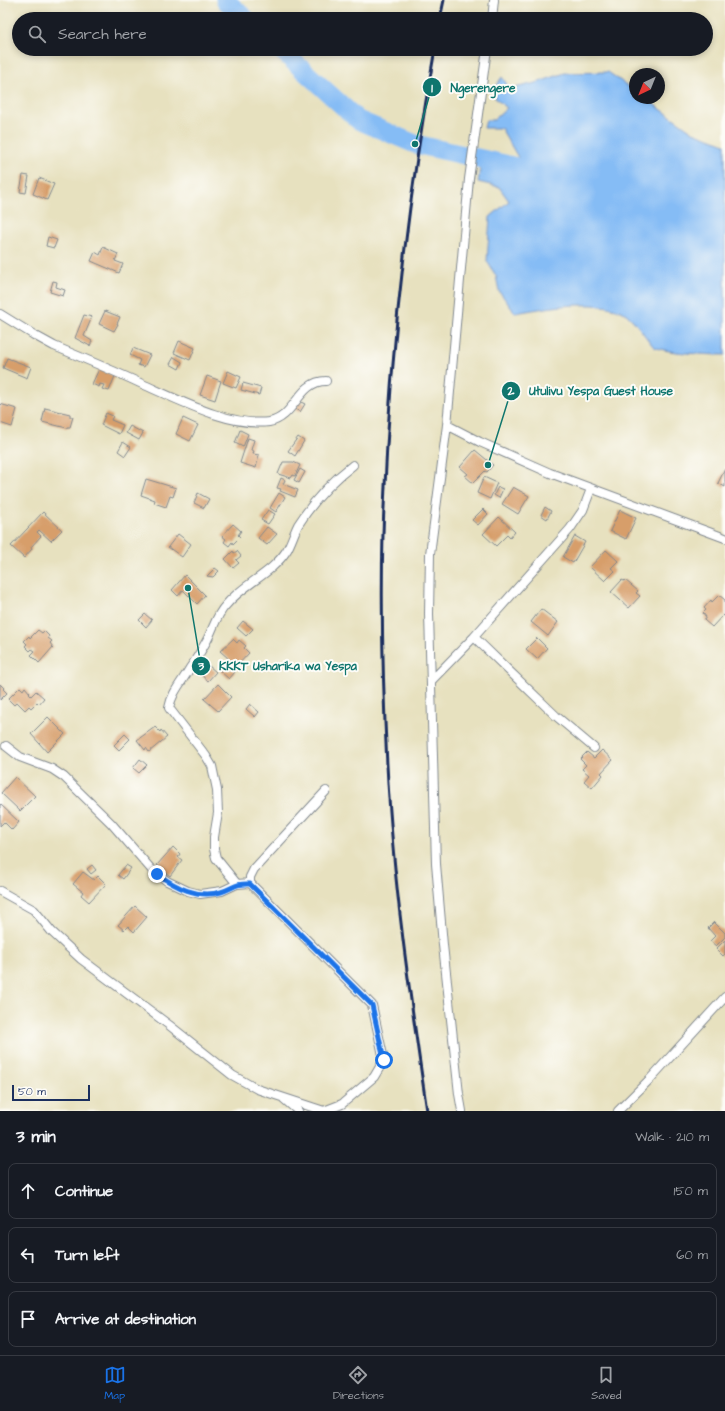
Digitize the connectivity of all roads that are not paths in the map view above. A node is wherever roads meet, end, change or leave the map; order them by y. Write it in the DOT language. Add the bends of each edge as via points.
graph roads {
  1 [pos="494,0"];
  2 [pos="493,12"];
  3 [pos="486,56"];
  4 [pos="0,314"];
  5 [pos="326,381"];
  6 [pos="447,425"];
  7 [pos="353,464"];
  8 [pos="591,489"];
  9 [pos="725,538"];
  10 [pos="474,637"];
  11 [pos="431,681"];
  12 [pos="6,746"];
  13 [pos="594,748"];
  14 [pos="326,791"];
  15 [pos="237,884"];
  16 [pos="250,884"];
  17 [pos="0,891"];
  18 [pos="725,997"];
  19 [pos="280,1096"];
  20 [pos="298,1111"];
  21 [pos="462,1111"];
  22 [pos="618,1111"];
  1 -- 2 [label="street"];
  3 -- 6 [label="street" via="469,179"];
  4 -- 5 [label="street" via="54,346 200,409 232,419 249,422 276,421 310,385"];
  6 -- 8 [label="street" via="480,442"];
  6 -- 11 [label="street" via="430,554"];
  7 -- 15 [label="street" via="312,506 298,526 287,550 275,565 225,605 204,646 170,700 169,708 212,766 218,813 214,849 216,858"];
  8 -- 9 [label="street"];
  8 -- 10 [label="street" via="583,510 570,529"];
  10 -- 11 [label="street"];
  10 -- 13 [label="street" via="556,716"];
  11 -- 21 [label="street" via="436,864"];
  12 -- 15 [label="street" via="20,757 64,777 111,823 151,869 167,881 200,894 222,891"];
  14 -- 16 [label="street" via="254,869"];
  15 -- 16 [label="street"];
  16 -- 19 [label="street" via="372,1005 384,1060 374,1077 342,1104 324,1111"];
  17 -- 19 [label="street" via="34,910 52,932 81,959 232,1075 257,1089"];
  18 -- 22 [label="street"];
  19 -- 20 [label="street"];
}
